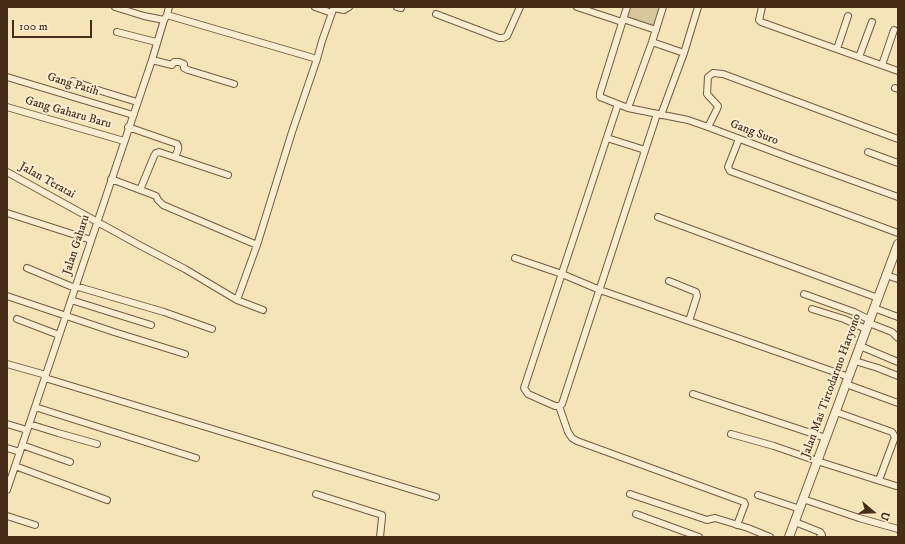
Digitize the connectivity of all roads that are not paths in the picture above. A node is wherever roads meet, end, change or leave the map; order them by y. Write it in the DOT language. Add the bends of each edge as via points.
graph roads {
  1 [pos="115,7"];
  2 [pos="169,7"];
  3 [pos="315,7"];
  4 [pos="350,7"];
  5 [pos="520,7"];
  6 [pos="577,7"];
  7 [pos="627,7"];
  8 [pos="663,7"];
  9 [pos="698,7"];
  10 [pos="762,7"];
  11 [pos="334,9"];
  12 [pos="594,10"];
  13 [pos="436,14"];
  14 [pos="848,16"];
  15 [pos="165,17"];
  16 [pos="622,20"];
  17 [pos="872,22"];
  18 [pos="656,30"];
  19 [pos="894,30"];
  20 [pos="117,32"];
  21 [pos="156,42"];
  22 [pos="652,42"];
  23 [pos="837,49"];
  24 [pos="684,53"];
  25 [pos="859,57"];
  26 [pos="317,59"];
  27 [pos="152,60"];
  28 [pos="882,65"];
  29 [pos="898,70"];
  30 [pos="7,77"];
  31 [pos="73,81"];
  32 [pos="234,84"];
  33 [pos="137,102"];
  34 [pos="618,104"];
  35 [pos="7,107"];
  36 [pos="628,108"];
  37 [pos="659,114"];
  38 [pos="133,115"];
  39 [pos="128,127"];
  40 [pos="708,127"];
  41 [pos="607,138"];
  42 [pos="739,139"];
  43 [pos="898,139"];
  44 [pos="124,141"];
  45 [pos="645,150"];
  46 [pos="868,152"];
  47 [pos="175,157"];
  48 [pos="898,163"];
  49 [pos="7,172"];
  50 [pos="228,175"];
  51 [pos="111,179"];
  52 [pos="140,190"];
  53 [pos="898,197"];
  54 [pos="7,213"];
  55 [pos="658,217"];
  56 [pos="97,222"];
  57 [pos="898,234"];
  58 [pos="91,240"];
  59 [pos="898,244"];
  60 [pos="257,245"];
  61 [pos="896,253"];
  62 [pos="514,258"];
  63 [pos="27,268"];
  64 [pos="562,274"];
  65 [pos="886,275"];
  66 [pos="898,279"];
  67 [pos="669,281"];
  68 [pos="75,287"];
  69 [pos="600,290"];
  70 [pos="804,294"];
  71 [pos="7,296"];
  72 [pos="878,298"];
  73 [pos="71,300"];
  74 [pos="236,300"];
  75 [pos="874,308"];
  76 [pos="812,309"];
  77 [pos="263,310"];
  78 [pos="65,316"];
  79 [pos="898,316"];
  80 [pos="17,319"];
  81 [pos="689,321"];
  82 [pos="868,324"];
  83 [pos="151,325"];
  84 [pos="212,329"];
  85 [pos="59,334"];
  86 [pos="898,338"];
  87 [pos="860,346"];
  88 [pos="185,354"];
  89 [pos="855,361"];
  90 [pos="898,362"];
  91 [pos="7,364"];
  92 [pos="898,376"];
  93 [pos="45,377"];
  94 [pos="847,380"];
  95 [pos="693,394"];
  96 [pos="898,403"];
  97 [pos="559,406"];
  98 [pos="35,407"];
  99 [pos="836,412"];
  100 [pos="7,424"];
  101 [pos="29,424"];
  102 [pos="27,430"];
  103 [pos="731,434"];
  104 [pos="826,438"];
  105 [pos="97,444"];
  106 [pos="22,445"];
  107 [pos="7,448"];
  108 [pos="20,452"];
  109 [pos="196,458"];
  110 [pos="817,461"];
  111 [pos="70,462"];
  112 [pos="15,466"];
  113 [pos="879,480"];
  114 [pos="896,486"];
  115 [pos="7,489"];
  116 [pos="316,494"];
  117 [pos="630,494"];
  118 [pos="758,495"];
  119 [pos="436,497"];
  120 [pos="804,499"];
  121 [pos="107,500"];
  122 [pos="800,509"];
  123 [pos="636,514"];
  124 [pos="7,516"];
  125 [pos="795,522"];
  126 [pos="35,525"];
  127 [pos="737,525"];
  128 [pos="898,529"];
  129 [pos="380,537"];
  130 [pos="699,537"];
  131 [pos="770,537"];
  132 [pos="789,537"];
  133 [pos="820,537"];
  1 -- 15 [label="street" via="144,16"];
  2 -- 15 [label="street, Jalan Gaharu"];
  3 -- 11 [label="street"];
  4 -- 11 [label="street" via="344,10"];
  5 -- 13 [label="street" via="507,36 503,38"];
  6 -- 12 [label="street"];
  7 -- 16 [label="street"];
  8 -- 18 [label="street"];
  9 -- 24 [label="street"];
  10 -- 23 [label="street" via="758,18 761,22"];
  11 -- 26 [label="street"];
  12 -- 16 [label="street"];
  14 -- 23 [label="street"];
  15 -- 21 [label="street, Jalan Gaharu"];
  15 -- 26 [label="street"];
  16 -- 18 [label="street"];
  16 -- 34 [label="street, Gang Suro" via="600,93 600,97"];
  17 -- 25 [label="street"];
  18 -- 22 [label="street"];
  19 -- 28 [label="street"];
  20 -- 21 [label="street"];
  21 -- 27 [label="street, Jalan Gaharu"];
  22 -- 24 [label="street"];
  22 -- 36 [label="street"];
  23 -- 25 [label="street"];
  24 -- 37 [label="street"];
  25 -- 28 [label="street"];
  26 -- 60 [label="street"];
  27 -- 32 [label="street" via="172,65 179,62 188,70"];
  27 -- 33 [label="street, Jalan Gaharu"];
  28 -- 29 [label="street"];
  30 -- 38 [label="street, Gang Patih"];
  31 -- 33 [label="street"];
  33 -- 38 [label="street, Jalan Gaharu"];
  34 -- 36 [label="street, Gang Suro"];
  34 -- 41 [label="street"];
  35 -- 44 [label="street, Gang Gaharu Baru"];
  36 -- 37 [label="street, Gang Suro"];
  37 -- 40 [label="street, Gang Suro"];
  37 -- 45 [label="street"];
  38 -- 39 [label="street, Jalan Gaharu"];
  39 -- 44 [label="street, Jalan Gaharu"];
  39 -- 47 [label="street" via="177,144 179,147"];
  40 -- 42 [label="street, Gang Suro"];
  40 -- 43 [label="street" via="718,106 707,94 708,77 712,73 723,74"];
  41 -- 45 [label="street"];
  41 -- 64 [label="street"];
  42 -- 53 [label="street, Gang Suro"];
  42 -- 57 [label="street" via="728,167 730,171"];
  44 -- 51 [label="street, Jalan Gaharu"];
  45 -- 69 [label="street"];
  46 -- 48 [label="street"];
  47 -- 50 [label="street"];
  47 -- 52 [label="street" via="156,153"];
  49 -- 56 [label="street, Jalan Teratai"];
  51 -- 52 [label="street"];
  51 -- 56 [label="street, Jalan Gaharu"];
  52 -- 60 [label="street" via="156,196 163,205"];
  54 -- 58 [label="street"];
  55 -- 72 [label="street"];
  56 -- 58 [label="street, Jalan Gaharu"];
  56 -- 74 [label="street, Jalan Teratai" via="185,268"];
  58 -- 68 [label="street, Jalan Gaharu"];
  59 -- 61 [label="street, Jalan Mas Tirtodarmo Haryono"];
  60 -- 74 [label="street"];
  61 -- 65 [label="street, Jalan Mas Tirtodarmo Haryono"];
  62 -- 64 [label="street"];
  63 -- 68 [label="street"];
  64 -- 69 [label="street"];
  64 -- 97 [label="street" via="524,388 528,394"];
  65 -- 66 [label="street"];
  65 -- 72 [label="street, Jalan Mas Tirtodarmo Haryono"];
  67 -- 81 [label="street" via="696,292"];
  68 -- 73 [label="street, Jalan Gaharu"];
  68 -- 84 [label="street" via="164,312"];
  69 -- 81 [label="street"];
  69 -- 97 [label="street" via="562,404"];
  70 -- 82 [label="street" via="854,312"];
  71 -- 78 [label="street"];
  72 -- 75 [label="street, Jalan Mas Tirtodarmo Haryono"];
  73 -- 78 [label="street, Jalan Gaharu"];
  73 -- 83 [label="street"];
  74 -- 77 [label="street, Jalan Teratai"];
  75 -- 79 [label="street"];
  75 -- 82 [label="street, Jalan Mas Tirtodarmo Haryono"];
  76 -- 82 [label="street" via="844,320"];
  78 -- 85 [label="street, Jalan Gaharu"];
  78 -- 88 [label="street"];
  80 -- 85 [label="street"];
  81 -- 94 [label="street"];
  82 -- 86 [label="street" via="892,332"];
  82 -- 87 [label="street, Jalan Mas Tirtodarmo Haryono"];
  85 -- 93 [label="street, Jalan Gaharu"];
  87 -- 89 [label="street, Jalan Mas Tirtodarmo Haryono"];
  87 -- 90 [label="street"];
  89 -- 92 [label="street"];
  89 -- 94 [label="street, Jalan Mas Tirtodarmo Haryono"];
  91 -- 93 [label="street"];
  93 -- 98 [label="street, Jalan Gaharu"];
  93 -- 119 [label="street"];
  94 -- 96 [label="street"];
  94 -- 99 [label="street, Jalan Mas Tirtodarmo Haryono"];
  95 -- 104 [label="street"];
  97 -- 127 [label="street" via="568,432 577,441 744,502"];
  98 -- 101 [label="street, Jalan Gaharu"];
  98 -- 109 [label="street"];
  99 -- 104 [label="street, Jalan Mas Tirtodarmo Haryono"];
  99 -- 113 [label="street" via="894,434"];
  100 -- 102 [label="street"];
  101 -- 102 [label="street, Jalan Gaharu"];
  101 -- 105 [label="street"];
  102 -- 106 [label="street, Jalan Gaharu"];
  103 -- 110 [label="street"];
  104 -- 110 [label="street, Jalan Mas Tirtodarmo Haryono"];
  106 -- 108 [label="street, Jalan Gaharu"];
  106 -- 111 [label="street"];
  107 -- 108 [label="street"];
  108 -- 112 [label="street, Jalan Gaharu"];
  110 -- 113 [label="street"];
  110 -- 120 [label="street, Jalan Mas Tirtodarmo Haryono"];
  112 -- 115 [label="street, Jalan Gaharu"];
  112 -- 121 [label="street"];
  113 -- 114 [label="street"];
  116 -- 129 [label="street" via="382,515"];
  117 -- 127 [label="street" via="707,520 715,518"];
  118 -- 122 [label="street"];
  120 -- 122 [label="street, Jalan Mas Tirtodarmo Haryono"];
  120 -- 128 [label="street"];
  122 -- 125 [label="street, Jalan Mas Tirtodarmo Haryono"];
  123 -- 130 [label="street"];
  124 -- 126 [label="street"];
  125 -- 132 [label="street, Jalan Mas Tirtodarmo Haryono"];
  125 -- 133 [label="street" via="820,532"];
  127 -- 131 [label="street"];
}
